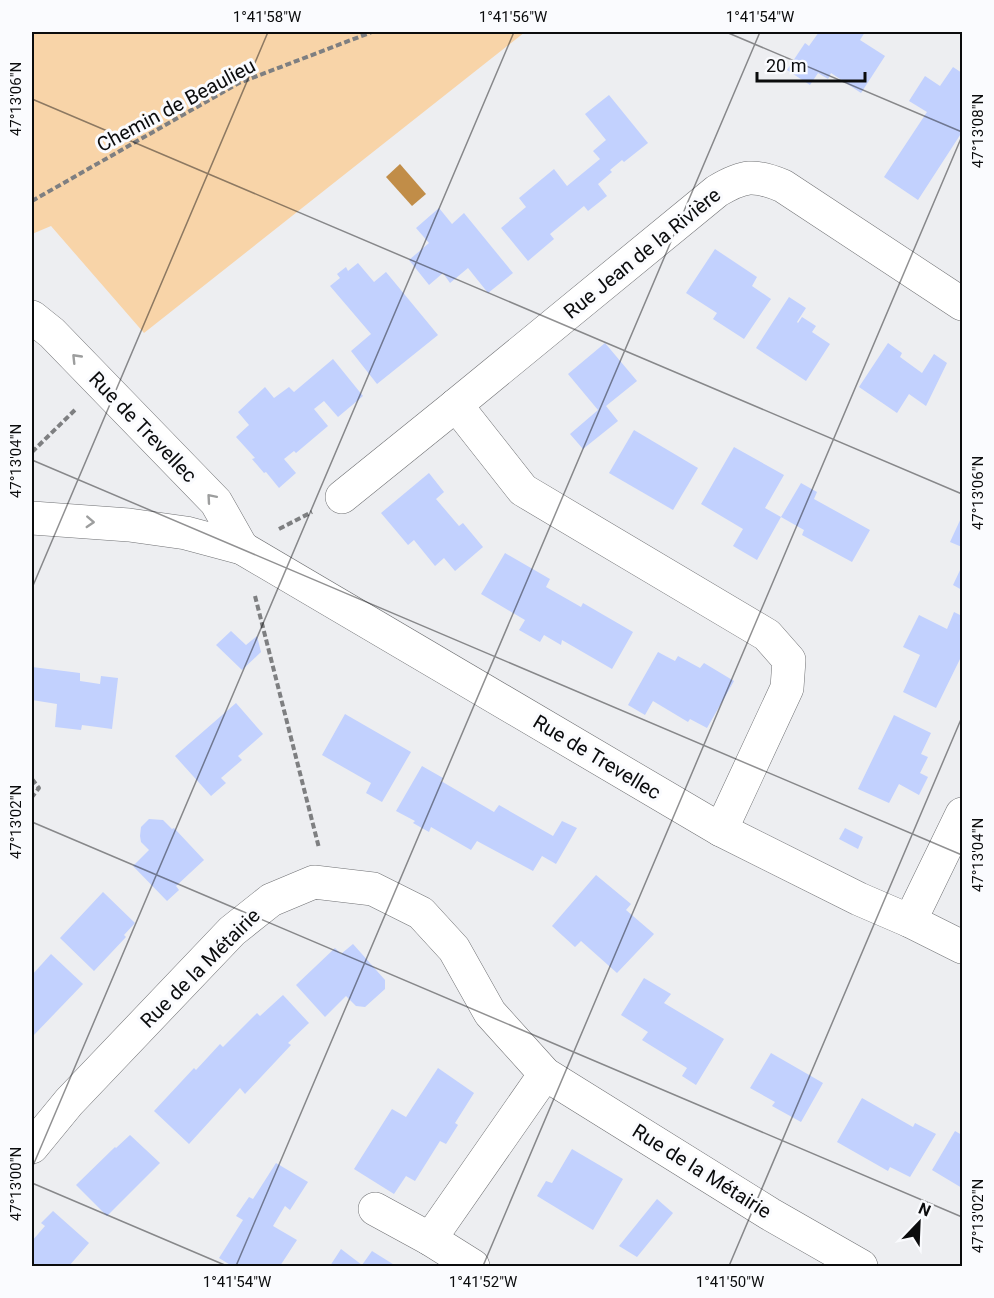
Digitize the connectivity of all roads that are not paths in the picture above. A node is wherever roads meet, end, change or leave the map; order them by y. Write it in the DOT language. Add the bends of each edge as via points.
graph roads {
  1 [pos="963,304"];
  2 [pos="32,317"];
  3 [pos="456,405"];
  4 [pos="342,497"];
  5 [pos="32,518"];
  6 [pos="242,548"];
  7 [pos="963,814"];
  8 [pos="721,830"];
  9 [pos="910,921"];
  10 [pos="963,947"];
  11 [pos="545,1074"];
  12 [pos="32,1147"];
  13 [pos="375,1209"];
  14 [pos="429,1239"];
  15 [pos="472,1266"];
  16 [pos="861,1266"];
  1 -- 3 [label="street, Rue Jean de la Rivière" via="783,186 763,177 748,176 717,191"];
  6 -- 2 [label="street, Rue de Trevellec, one-way" via="216,502"];
  3 -- 4 [label="street, Rue Jean de la Rivière"];
  3 -- 8 [label="street" via="522,490 767,635 789,660 787,688"];
  5 -- 6 [label="street, Rue de Trevellec, one-way" via="140,526"];
  6 -- 8 [label="street, Rue de Trevellec"];
  7 -- 9 [label="street"];
  8 -- 9 [label="street, Rue de Trevellec"];
  9 -- 10 [label="street, Rue de Trevellec"];
  11 -- 12 [label="street, Rue de la Métairie" via="490,1013 454,949 421,913 373,889 314,882 271,900 232,931 69,1102"];
  11 -- 14 [label="street"];
  11 -- 16 [label="street, Rue de la Métairie"];
  13 -- 14 [label="street"];
  14 -- 15 [label="street"];
}
